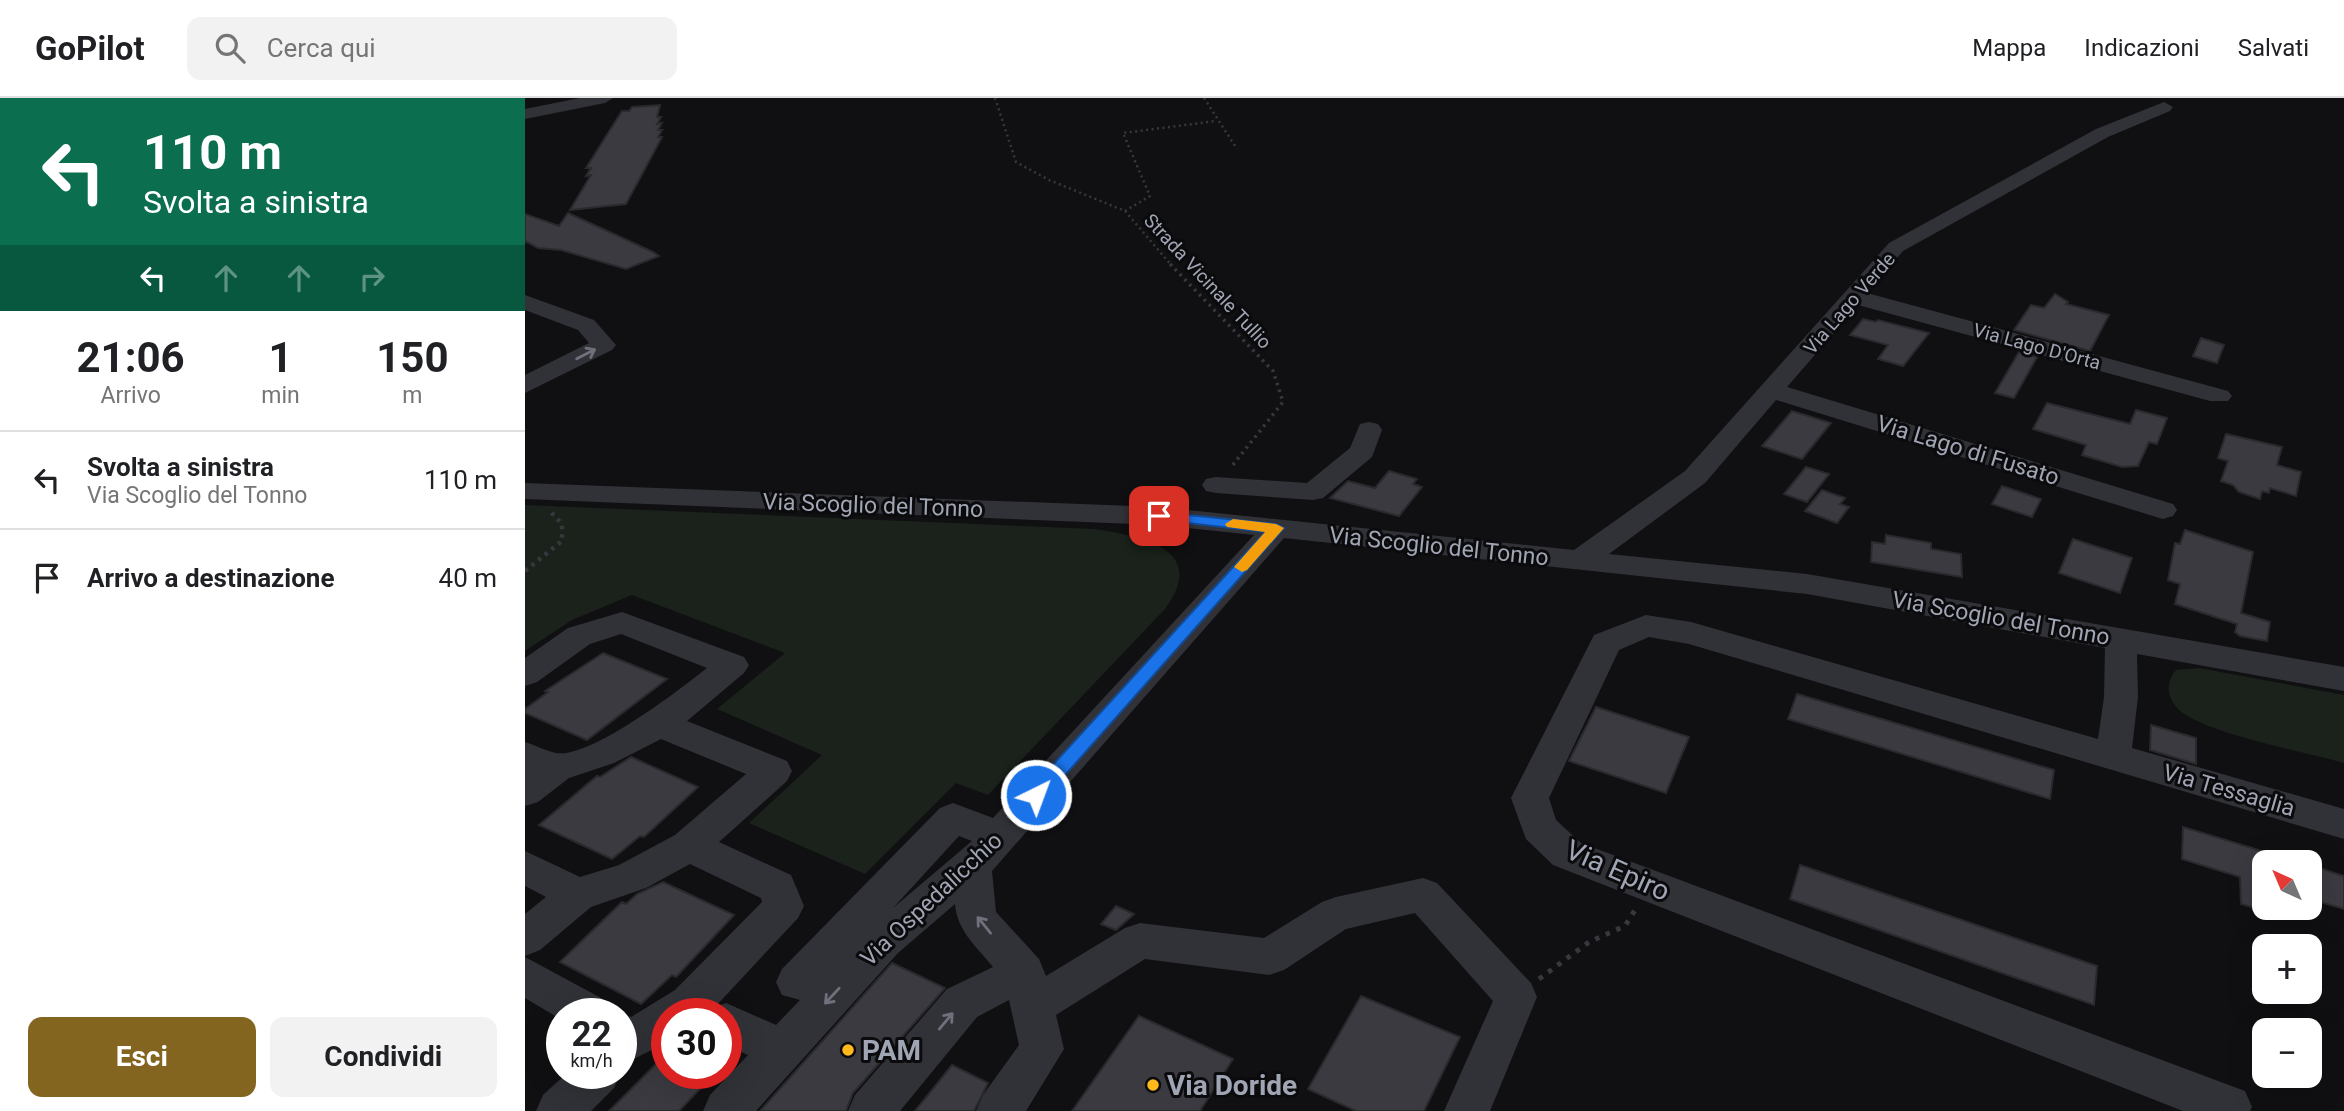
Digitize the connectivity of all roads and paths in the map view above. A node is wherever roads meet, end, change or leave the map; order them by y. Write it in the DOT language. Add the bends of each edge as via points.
graph roads {
  1 [pos="605,98"];
  2 [pos="995,98"];
  3 [pos="1204,98"];
  4 [pos="2164,107"];
  5 [pos="525,114"];
  6 [pos="1216,121"];
  7 [pos="1237,149"];
  8 [pos="1125,211"];
  9 [pos="1855,297"];
  10 [pos="525,302"];
  11 [pos="525,385"];
  12 [pos="1773,391"];
  13 [pos="2219,396"];
  14 [pos="1369,430"];
  15 [pos="1216,485"];
  16 [pos="538,497"];
  17 [pos="2163,510"];
  18 [pos="1276,528"];
  19 [pos="1579,561"];
  20 [pos="525,571"];
  21 [pos="2121,639"];
  22 [pos="525,674"];
  23 [pos="2344,679"];
  24 [pos="660,724"];
  25 [pos="2113,757"];
  26 [pos="540,761"];
  27 [pos="525,792"];
  28 [pos="2344,824"];
  29 [pos="999,836"];
  30 [pos="689,846"];
  31 [pos="525,867"];
  32 [pos="972,867"];
  33 [pos="1650,886"];
  34 [pos="577,895"];
  35 [pos="525,938"];
  36 [pos="525,976"];
  37 [pos="797,982"];
  38 [pos="1028,990"];
  39 [pos="1516,997"];
  40 [pos="562,998"];
  41 [pos="694,998"];
  42 [pos="742,1041"];
  43 [pos="782,1050"];
  44 [pos="582,1089"];
  45 [pos="2229,1107"];
  46 [pos="559,1111"];
  47 [pos="726,1111"];
  48 [pos="871,1111"];
  49 [pos="999,1111"];
  50 [pos="1467,1111"];
  1 -- 5 [label="street"];
  2 -- 8 [label="path, Strada Vicinale Tullio" via="1016,162"];
  3 -- 6 [label="path"];
  4 -- 9 [label="street, Via Lago Verde" via="2102,133 1896,247"];
  6 -- 7 [label="path"];
  6 -- 8 [label="path" via="1123,133 1150,196"];
  8 -- 15 [label="path, Strada Vicinale Tullio" via="1193,290 1273,371 1283,401"];
  9 -- 12 [label="street, Via Lago Verde"];
  9 -- 13 [label="street, Via Lago D'Orta"];
  11 -- 10 [label="street, one-way" via="604,345 586,325"];
  12 -- 17 [label="street, Via Lago di Fusato"];
  12 -- 19 [label="street, Via Lago Verde" via="1695,478"];
  14 -- 15 [label="street" via="1362,452 1313,492"];
  16 -- 18 [label="street, Via Scoglio del Tonno" via="1159,516"];
  16 -- 20 [label="path" via="562,524 562,541"];
  18 -- 19 [label="street, Via Scoglio del Tonno"];
  18 -- 29 [label="street, Via Ospedalicchio"];
  19 -- 21 [label="street, Via Scoglio del Tonno" via="1807,584"];
  21 -- 23 [label="street, Via Scoglio del Tonno"];
  21 -- 25 [label="street" via="2122,697"];
  22 -- 24 [label="street" via="579,636 622,623 732,665"];
  24 -- 26 [label="street" via="601,754"];
  24 -- 30 [label="street" via="774,771"];
  25 -- 28 [label="street, Via Tessaglia"];
  25 -- 33 [label="street, Via Epiro" via="1691,633 1646,626 1606,643 1531,799 1539,828 1567,854"];
  26 -- 27 [label="street"];
  29 -- 32 [label="street, Via Ospedalicchio"];
  29 -- 37 [label="street" via="953,818"];
  30 -- 34 [label="street" via="632,877"];
  30 -- 41 [label="street" via="778,887 784,906"];
  31 -- 34 [label="street"];
  38 -- 32 [label="street, one-way" via="976,918"];
  32 -- 43 [label="street, Via Ospedalicchio, one-way" via="883,940"];
  33 -- 39 [label="path" via="1625,926 1589,942"];
  33 -- 45 [label="street, Via Epiro"];
  34 -- 35 [label="street"];
  36 -- 40 [label="street"];
  38 -- 39 [label="street" via="1140,941 1269,957 1336,914 1423,895"];
  48 -- 38 [label="street, one-way" via="962,1003"];
  38 -- 49 [label="street" via="1042,1049"];
  39 -- 50 [label="street"];
  42 -- 43 [label="street"];
  43 -- 47 [label="street, Via Ospedalicchio"];
  44 -- 46 [label="street"];
}
